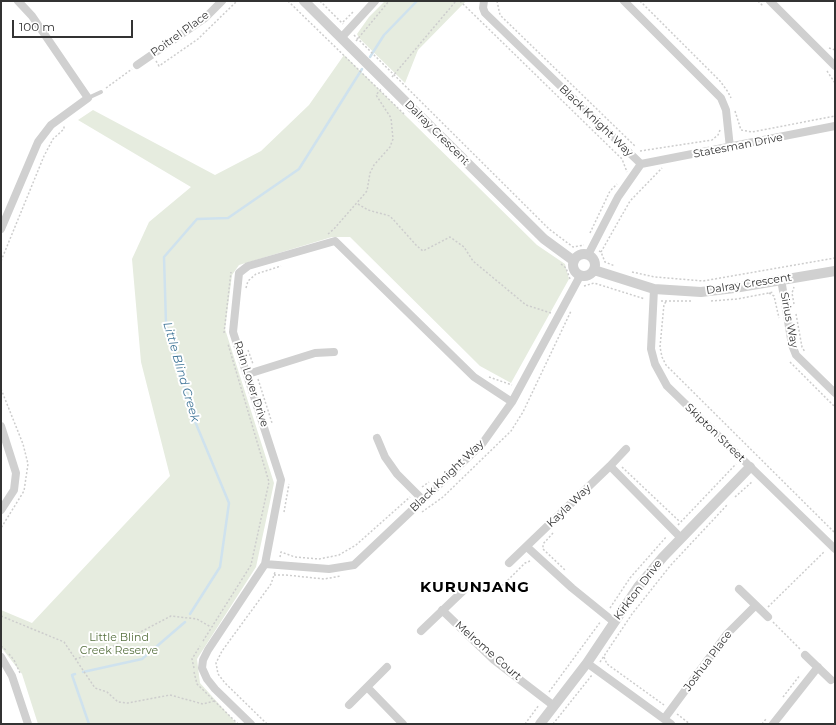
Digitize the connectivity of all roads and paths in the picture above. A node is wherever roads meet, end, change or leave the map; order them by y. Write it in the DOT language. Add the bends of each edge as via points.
graph roads {
  1 [pos="18,1"];
  2 [pos="222,1"];
  3 [pos="288,1"];
  4 [pos="304,1"];
  5 [pos="374,1"];
  6 [pos="389,1"];
  7 [pos="456,1"];
  8 [pos="460,1"];
  9 [pos="484,1"];
  10 [pos="498,1"];
  11 [pos="624,1"];
  12 [pos="640,1"];
  13 [pos="770,1"];
  14 [pos="341,38"];
  15 [pos="347,51"];
  16 [pos="370,51"];
  17 [pos="137,65"];
  18 [pos="835,66"];
  19 [pos="394,74"];
  20 [pos="383,87"];
  21 [pos="101,92"];
  22 [pos="88,98"];
  23 [pos="732,102"];
  24 [pos="734,109"];
  25 [pos="835,116"];
  26 [pos="408,118"];
  27 [pos="64,124"];
  28 [pos="835,126"];
  29 [pos="720,130"];
  30 [pos="730,148"];
  31 [pos="641,164"];
  32 [pos="664,166"];
  33 [pos="624,175"];
  34 [pos="618,183"];
  35 [pos="357,204"];
  36 [pos="1,229"];
  37 [pos="328,234"];
  38 [pos="587,238"];
  39 [pos="590,251"];
  40 [pos="601,252"];
  41 [pos="835,258"];
  42 [pos="1,261"];
  43 [pos="574,261"];
  44 [pos="560,263"];
  45 [pos="616,267"];
  46 [pos="234,268"];
  47 [pos="594,270"];
  48 [pos="835,270"];
  49 [pos="629,271"];
  50 [pos="578,279"];
  51 [pos="781,279"];
  52 [pos="654,289"];
  53 [pos="783,290"];
  54 [pos="654,300"];
  55 [pos="667,301"];
  56 [pos="698,301"];
  57 [pos="706,301"];
  58 [pos="794,305"];
  59 [pos="795,310"];
  60 [pos="548,319"];
  61 [pos="334,352"];
  62 [pos="806,353"];
  63 [pos="248,374"];
  64 [pos="515,380"];
  65 [pos="835,393"];
  66 [pos="508,400"];
  67 [pos="1,426"];
  68 [pos="377,438"];
  69 [pos="626,449"];
  70 [pos="750,467"];
  71 [pos="613,469"];
  72 [pos="755,479"];
  73 [pos="432,480"];
  74 [pos="416,493"];
  75 [pos="734,498"];
  76 [pos="423,500"];
  77 [pos="729,503"];
  78 [pos="1,510"];
  79 [pos="683,521"];
  80 [pos="555,530"];
  81 [pos="835,533"];
  82 [pos="681,538"];
  83 [pos="527,547"];
  84 [pos="831,549"];
  85 [pos="534,560"];
  86 [pos="509,563"];
  87 [pos="265,564"];
  88 [pos="277,565"];
  89 [pos="561,577"];
  90 [pos="502,586"];
  91 [pos="465,589"];
  92 [pos="739,589"];
  93 [pos="755,606"];
  94 [pos="442,610"];
  95 [pos="1,616"];
  96 [pos="598,616"];
  97 [pos="768,617"];
  98 [pos="600,622"];
  99 [pos="614,622"];
  100 [pos="212,628"];
  101 [pos="421,631"];
  102 [pos="805,655"];
  103 [pos="1,657"];
  104 [pos="604,657"];
  105 [pos="75,659"];
  106 [pos="587,663"];
  107 [pos="387,667"];
  108 [pos="818,667"];
  109 [pos="597,670"];
  110 [pos="831,680"];
  111 [pos="367,687"];
  112 [pos="214,701"];
  113 [pos="349,705"];
  114 [pos="554,706"];
  115 [pos="671,710"];
  116 [pos="667,722"];
  117 [pos="28,724"];
  118 [pos="238,724"];
  119 [pos="251,724"];
  120 [pos="267,724"];
  121 [pos="403,724"];
  122 [pos="540,724"];
  123 [pos="553,724"];
  124 [pos="690,724"];
  125 [pos="773,724"];
  1 -- 22 [label="street" via="32,16"];
  2 -- 17 [label="street, Poitrel Place" via="205,18"];
  3 -- 20 [label="path" via="361,72"];
  4 -- 14 [label="street, Dalray Crescent"];
  5 -- 14 [label="street"];
  6 -- 15 [label="path"];
  7 -- 19 [label="path"];
  8 -- 33 [label="path" via="622,159 627,172"];
  9 -- 31 [label="street, Black Knight Way" via="485,13"];
  10 -- 29 [label="path" via="500,15 640,151 712,140"];
  11 -- 30 [label="street" via="721,98 726,110"];
  12 -- 23 [label="path" via="720,81"];
  13 -- 18 [label="street"];
  14 -- 15 [label="street, Dalray Crescent"];
  15 -- 20 [label="street, Dalray Crescent"];
  16 -- 19 [label="path"];
  17 -- 21 [label="path"];
  19 -- 20 [label="path"];
  19 -- 39 [label="path" via="549,229 573,247 584,244"];
  20 -- 26 [label="path"];
  20 -- 35 [label="path" via="376,95 391,118 393,139 390,147 374,165 367,191"];
  20 -- 43 [label="street, Dalray Crescent" via="544,239"];
  21 -- 22 [label="lane"];
  22 -- 36 [label="street" via="51,125 38,142"];
  24 -- 25 [label="path" via="741,130 752,132"];
  27 -- 42 [label="path" via="64,129 52,139 44,156"];
  28 -- 30 [label="street, Statesman Drive"];
  30 -- 31 [label="street, Statesman Drive"];
  31 -- 39 [label="street, Black Knight Way" via="618,197"];
  32 -- 40 [label="path" via="630,201"];
  34 -- 38 [label="path" via="610,191"];
  35 -- 37 [label="path"];
  35 -- 60 [label="path" via="390,216 423,251 450,236 464,247 473,261 526,305 551,313"];
  39 -- 40 [label="path"];
  39 -- 43 [label="street" via="578,256"];
  39 -- 47 [label="street" via="594,260"];
  40 -- 45 [label="path" via="605,262"];
  41 -- 49 [label="path" via="703,281 655,277"];
  43 -- 50 [label="street" via="573,268"];
  44 -- 50 [label="path" via="566,268 569,279"];
  46 -- 100 [label="path" via="230,273 223,330 269,482 251,565"];
  47 -- 50 [label="street" via="590,275"];
  47 -- 52 [label="street, Dalray Crescent"];
  48 -- 51 [label="street, Dalray Crescent"];
  50 -- 54 [label="path" via="583,286 594,283 643,299"];
  50 -- 66 [label="street, Black Knight Way"];
  51 -- 52 [label="street, Dalray Crescent" via="701,292"];
  51 -- 53 [label="street, Sirius Way"];
  52 -- 54 [label="street, Skipton Street"];
  53 -- 57 [label="path" via="737,299"];
  53 -- 58 [label="path" via="794,287"];
  53 -- 65 [label="street, Sirius Way" via="792,345 796,354"];
  54 -- 55 [label="path"];
  54 -- 70 [label="street, Skipton Street" via="651,349 664,381"];
  55 -- 56 [label="path"];
  55 -- 81 [label="path" via="664,304 660,347 666,365"];
  59 -- 62 [label="path" via="802,347"];
  61 -- 63 [label="street" via="315,353"];
  63 -- 66 [label="street, Rain Lover Drive" via="234,332 240,273 248,266 335,241 474,377"];
  63 -- 87 [label="street, Rain Lover Drive" via="281,480"];
  64 -- 66 [label="path"];
  66 -- 76 [label="street, Black Knight Way" via="482,444"];
  67 -- 78 [label="street" via="16,472 14,490"];
  68 -- 74 [label="street" via="385,457"];
  69 -- 71 [label="street, Kayla Way"];
  70 -- 82 [label="street, Kirkton Drive"];
  70 -- 84 [label="street, Skipton Street"];
  71 -- 79 [label="path" via="623,466 678,520"];
  71 -- 82 [label="street"];
  71 -- 83 [label="street, Kayla Way"];
  72 -- 75 [label="path"];
  73 -- 74 [label="path"];
  74 -- 76 [label="street"];
  74 -- 88 [label="path" via="356,545 339,556 319,559 295,557 281,552"];
  76 -- 88 [label="street, Black Knight Way" via="354,565 329,569"];
  77 -- 104 [label="path" via="670,566 632,614"];
  80 -- 89 [label="path" via="543,549 566,571"];
  82 -- 99 [label="street, Kirkton Drive" via="638,587"];
  83 -- 86 [label="street, Kayla Way"];
  83 -- 89 [label="street"];
  84 -- 97 [label="path" via="766,609"];
  85 -- 90 [label="path" via="525,563"];
  87 -- 88 [label="street, Black Knight Way"];
  87 -- 119 [label="street, Rain Lover Drive" via="208,650 202,664 207,680"];
  88 -- 120 [label="path" via="271,584 216,663 218,674 225,683"];
  89 -- 99 [label="street"];
  91 -- 94 [label="street"];
  92 -- 93 [label="street"];
  93 -- 97 [label="street"];
  93 -- 115 [label="street, Joshua Place" via="727,634"];
  94 -- 101 [label="street"];
  94 -- 114 [label="street, Melrome Court" via="494,660"];
  95 -- 105 [label="path" via="64,642"];
  96 -- 98 [label="path"];
  97 -- 102 [label="path"];
  99 -- 106 [label="street, Kirkton Drive"];
  100 -- 105 [label="path" via="197,619 171,616 104,651"];
  100 -- 112 [label="path" via="192,659 196,684"];
  102 -- 108 [label="street"];
  103 -- 117 [label="street" via="12,676"];
  104 -- 109 [label="path"];
  104 -- 115 [label="path" via="607,664"];
  105 -- 112 [label="path" via="95,688 107,692 122,704 170,695 203,704"];
  106 -- 109 [label="street"];
  106 -- 114 [label="street, Kirkton Drive"];
  107 -- 111 [label="street"];
  108 -- 110 [label="street"];
  108 -- 125 [label="street"];
  109 -- 116 [label="street"];
  109 -- 123 [label="path"];
  111 -- 113 [label="street"];
  111 -- 121 [label="street"];
  112 -- 118 [label="path"];
  114 -- 122 [label="street, Kirkton Drive"];
  115 -- 116 [label="street, Joshua Place"];
  115 -- 124 [label="path"];
}
